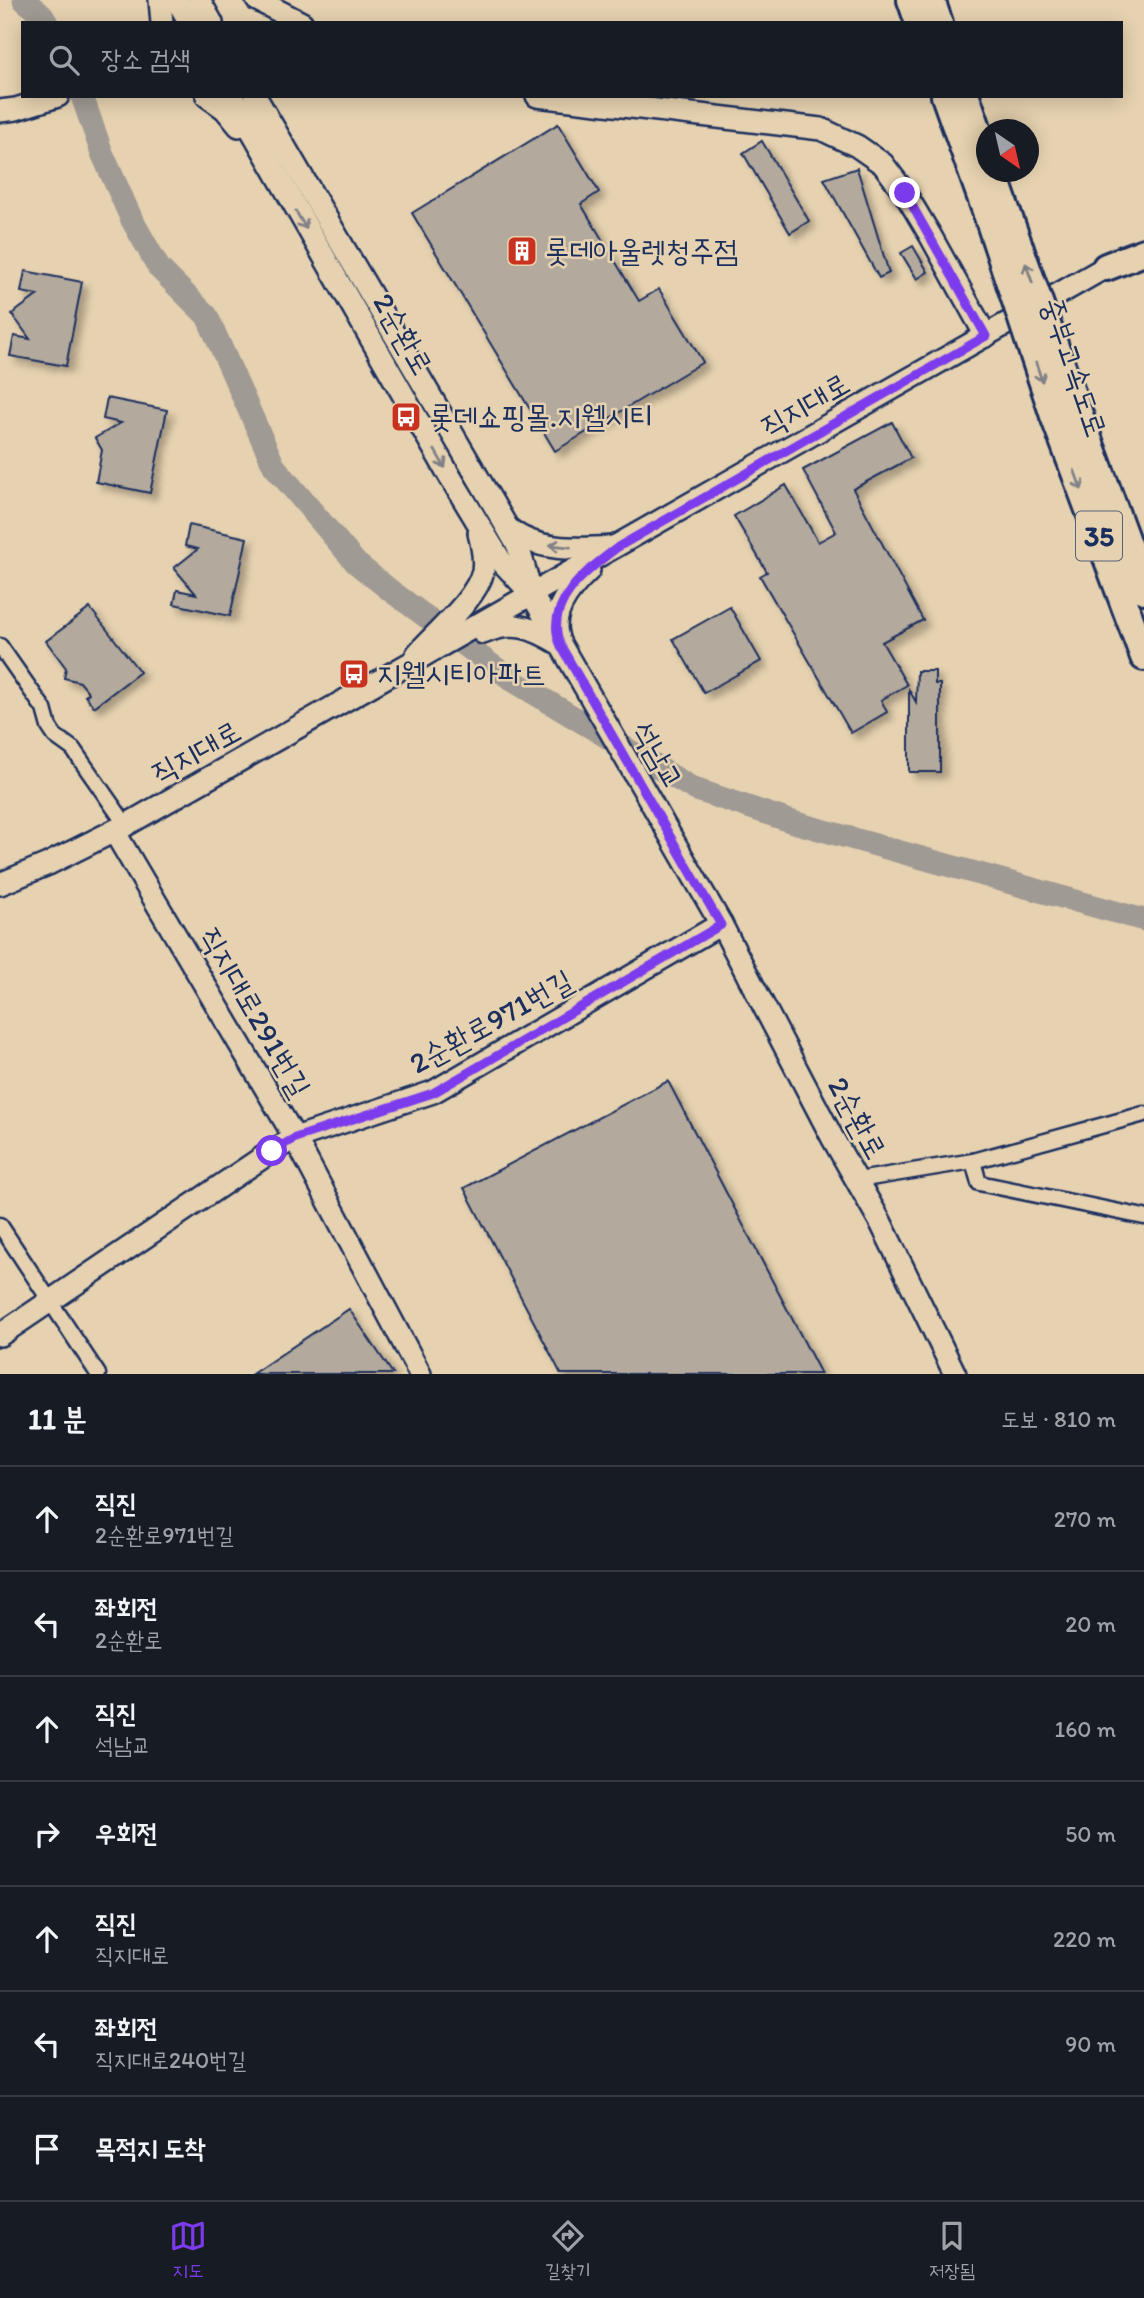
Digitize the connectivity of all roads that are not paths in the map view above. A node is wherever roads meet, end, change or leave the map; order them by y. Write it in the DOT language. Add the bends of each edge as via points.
graph roads {
  1 [pos="160,0"];
  2 [pos="177,0"];
  3 [pos="199,0"];
  4 [pos="257,0"];
  5 [pos="911,0"];
  6 [pos="931,0"];
  7 [pos="162,21"];
  8 [pos="189,21"];
  9 [pos="211,21"];
  10 [pos="295,21"];
  11 [pos="918,21"];
  12 [pos="938,21"];
  13 [pos="51,98"];
  14 [pos="210,98"];
  15 [pos="233,98"];
  16 [pos="256,98"];
  17 [pos="269,98"];
  18 [pos="554,98"];
  19 [pos="946,98"];
  20 [pos="967,98"];
  21 [pos="8,110"];
  22 [pos="976,126"];
  23 [pos="277,135"];
  24 [pos="994,182"];
  25 [pos="286,194"];
  26 [pos="996,209"];
  27 [pos="1144,245"];
  28 [pos="1144,252"];
  29 [pos="1107,267"];
  30 [pos="986,336"];
  31 [pos="1065,411"];
  32 [pos="476,520"];
  33 [pos="507,527"];
  34 [pos="618,547"];
  35 [pos="1144,590"];
  36 [pos="533,595"];
  37 [pos="494,622"];
  38 [pos="561,645"];
  39 [pos="0,646"];
  40 [pos="1144,657"];
  41 [pos="413,664"];
  42 [pos="120,828"];
  43 [pos="0,884"];
  44 [pos="702,893"];
  45 [pos="721,925"];
  46 [pos="1144,1114"];
  47 [pos="295,1138"];
  48 [pos="973,1161"];
  49 [pos="858,1180"];
  50 [pos="1144,1217"];
  51 [pos="0,1226"];
  52 [pos="51,1301"];
  53 [pos="0,1335"];
  54 [pos="98,1374"];
  55 [pos="420,1374"];
  56 [pos="955,1374"];
  1 -- 7 [label="street"];
  2 -- 8 [label="street"];
  3 -- 9 [label="street"];
  4 -- 10 [label="street"];
  5 -- 11 [label="highway"];
  6 -- 12 [label="highway"];
  13 -- 21 [label="street"];
  14 -- 25 [label="street" via="238,124"];
  15 -- 25 [label="street, 2순환로"];
  16 -- 23 [label="street, 2순환로"];
  17 -- 23 [label="street"];
  18 -- 30 [label="street" via="821,129 857,146 883,164 905,193"];
  19 -- 26 [label="highway, 중부고속도로 / 35"];
  20 -- 22 [label="highway"];
  23 -- 33 [label="street, 2순환로"];
  24 -- 26 [label="highway, 중부고속도로 / 35"];
  25 -- 32 [label="street, 2순환로, one-way"];
  26 -- 31 [label="highway, 중부고속도로 / 35, bridge"];
  27 -- 29 [label="street, 직지대로"];
  28 -- 29 [label="highway"];
  29 -- 30 [label="street, 직지대로"];
  30 -- 34 [label="street, 직지대로"];
  31 -- 35 [label="highway, 중부고속도로 / 35"];
  31 -- 40 [label="highway, 중부고속도로 / 35, one-way"];
  32 -- 36 [label="street, 2순환로" via="501,561"];
  32 -- 41 [label="street" via="483,571 475,591"];
  34 -- 33 [label="street, one-way" via="545,545 527,541"];
  33 -- 36 [label="street, 2순환로"];
  34 -- 36 [label="street, 직지대로"];
  34 -- 38 [label="street" via="583,575 563,602 555,621"];
  36 -- 37 [label="street, 직지대로"];
  36 -- 38 [label="street, 2순환로"];
  37 -- 38 [label="street" via="521,626"];
  37 -- 41 [label="street, 직지대로"];
  38 -- 44 [label="street, 석남교"];
  39 -- 42 [label="street" via="44,709 55,736 73,749"];
  41 -- 42 [label="street, 직지대로"];
  42 -- 43 [label="street, 직지대로"];
  42 -- 47 [label="street, 직지대로291번길"];
  44 -- 45 [label="street, 2순환로"];
  45 -- 47 [label="street, 2순환로971번길" via="433,1093"];
  45 -- 49 [label="street, 2순환로"];
  46 -- 48 [label="street"];
  47 -- 52 [label="street, 2순환로971번길"];
  47 -- 55 [label="street, 직지대로291번길"];
  48 -- 49 [label="street"];
  48 -- 50 [label="street" via="979,1183"];
  49 -- 56 [label="street, 2순환로"];
  51 -- 52 [label="street"];
  52 -- 53 [label="street, 2순환로971번길"];
  52 -- 54 [label="street"];
}
